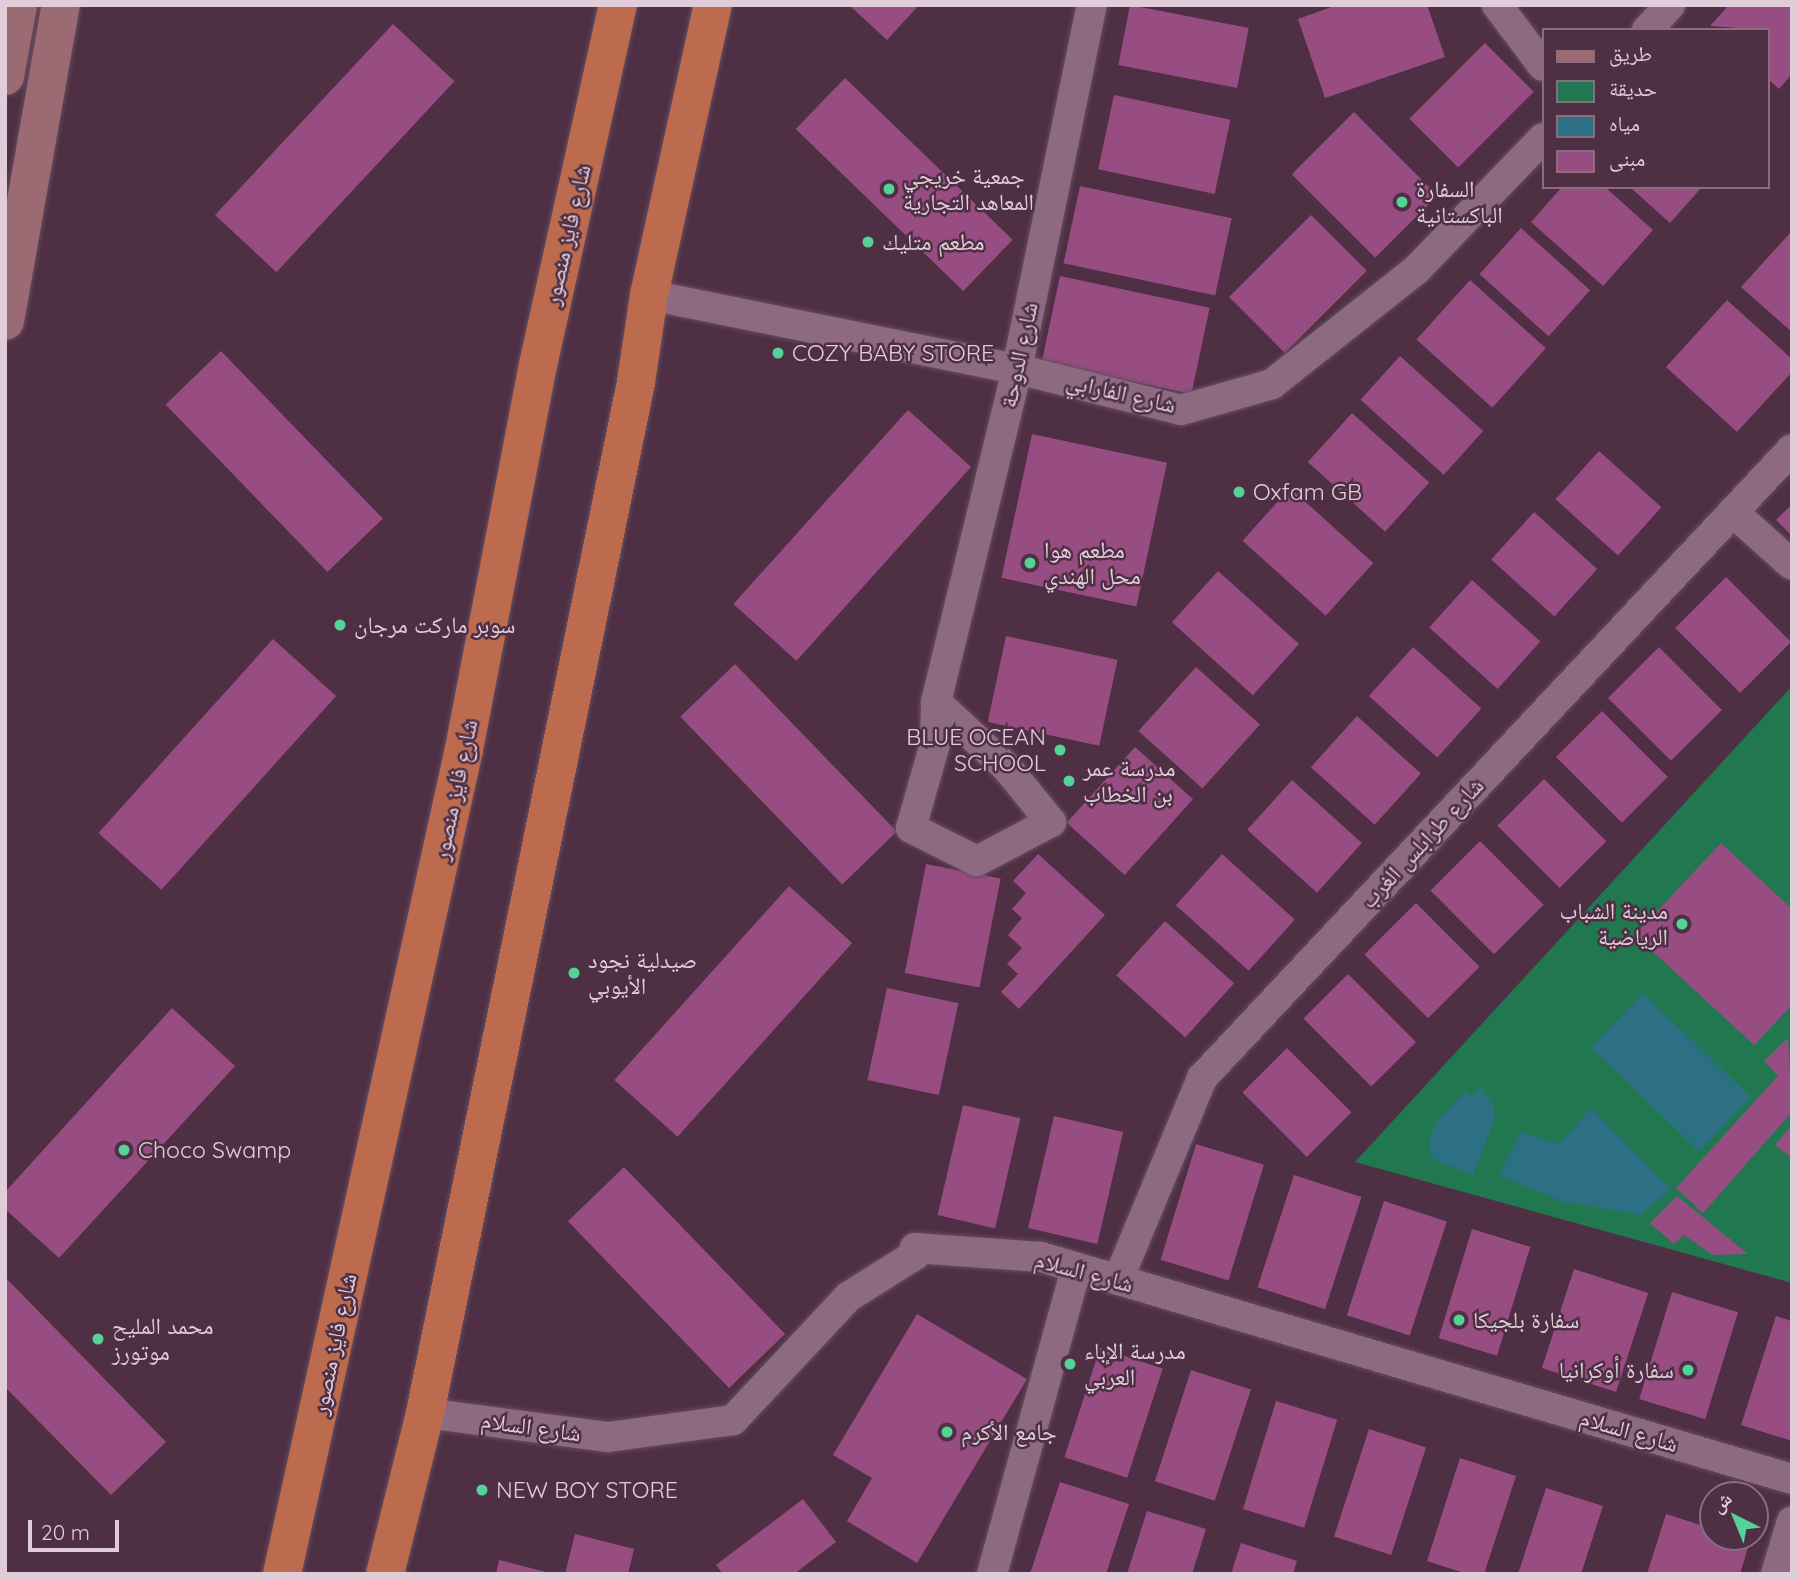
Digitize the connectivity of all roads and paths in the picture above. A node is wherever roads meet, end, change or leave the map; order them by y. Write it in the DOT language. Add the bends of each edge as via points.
graph roads {
  1 [pos="18,5"];
  2 [pos="61,5"];
  3 [pos="618,5"];
  4 [pos="713,5"];
  5 [pos="1091,5"];
  6 [pos="1497,5"];
  7 [pos="1670,5"];
  8 [pos="1649,28"];
  9 [pos="1542,65"];
  10 [pos="5,76"];
  11 [pos="1542,139"];
  12 [pos="649,295"];
  13 [pos="5,321"];
  14 [pos="1017,369"];
  15 [pos="1792,449"];
  16 [pos="1733,512"];
  17 [pos="1792,565"];
  18 [pos="936,702"];
  19 [pos="1076,1268"];
  20 [pos="1118,1280"];
  21 [pos="425,1413"];
  22 [pos="1792,1479"];
  23 [pos="1792,1521"];
  24 [pos="285,1560"];
  25 [pos="263,1574"];
  26 [pos="385,1574"];
  27 [pos="992,1574"];
  28 [pos="1776,1574"];
  1 -- 10 [label="main road"];
  2 -- 13 [label="main road"];
  3 -- 24 [label="highway, شارع فايز منصور" via="538,365 464,749"];
  4 -- 12 [label="highway"];
  5 -- 14 [label="street, شارع الدوحة"];
  6 -- 9 [label="street"];
  7 -- 8 [label="street"];
  11 -- 14 [label="street, شارع الفارابي" via="1416,270 1272,384 1181,410"];
  12 -- 14 [label="street, شارع الفارابي"];
  12 -- 21 [label="highway" via="631,410"];
  14 -- 18 [label="street, شارع الدوحة"];
  15 -- 16 [label="street, شارع طرابلس الغرب"];
  16 -- 17 [label="street"];
  16 -- 20 [label="street, شارع طرابلس الغرب" via="1202,1078"];
  18 -- 18 [label="street, شارع الدوحة" via="1007,768 1051,822 977,861 911,828 935,744"];
  19 -- 20 [label="street, شارع السلام"];
  19 -- 21 [label="street, شارع السلام" via="1041,1257 915,1248 915,1255 848,1297 733,1420 608,1437"];
  19 -- 27 [label="street"];
  20 -- 22 [label="street, شارع السلام"];
  21 -- 26 [label="highway"];
  23 -- 28 [label="street"];
  24 -- 25 [label="main road"];
}
